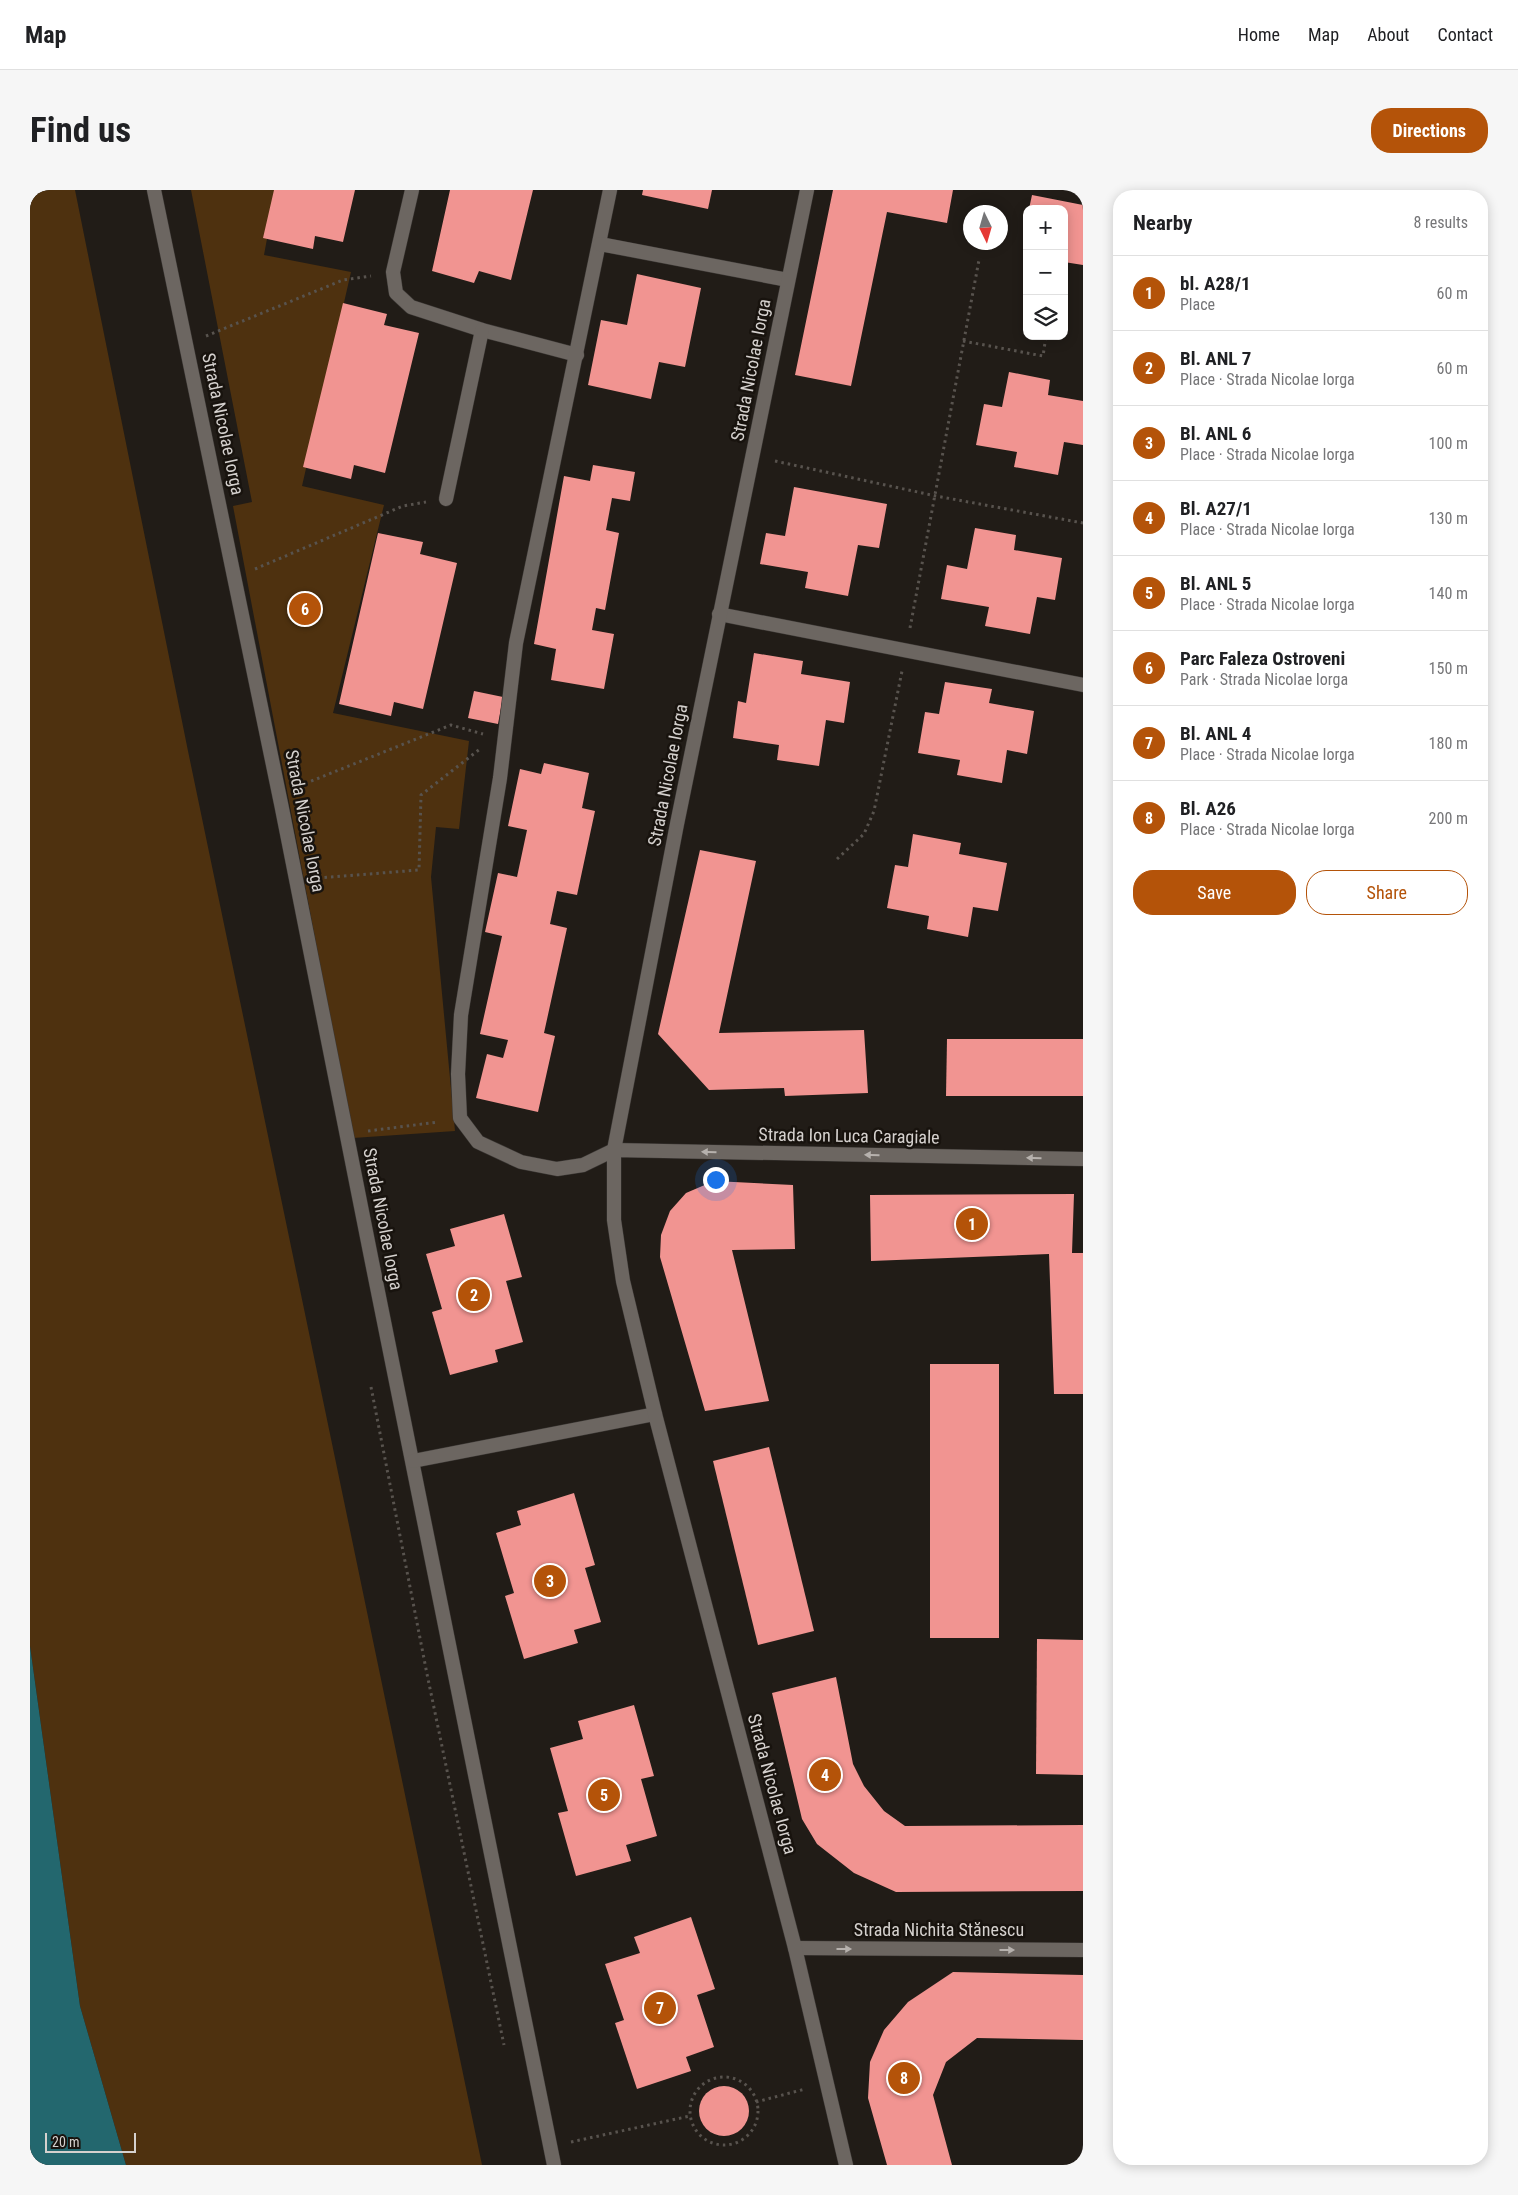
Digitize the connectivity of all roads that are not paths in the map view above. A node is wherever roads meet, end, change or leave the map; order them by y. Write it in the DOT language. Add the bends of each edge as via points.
graph roads {
  1 [pos="154,190"];
  2 [pos="412,190"];
  3 [pos="610,190"];
  4 [pos="807,190"];
  5 [pos="600,244"];
  6 [pos="788,280"];
  7 [pos="482,330"];
  8 [pos="577,355"];
  9 [pos="446,499"];
  10 [pos="720,614"];
  11 [pos="1083,685"];
  12 [pos="614,1150"];
  13 [pos="1083,1159"];
  14 [pos="654,1414"];
  15 [pos="413,1461"];
  16 [pos="795,1948"];
  17 [pos="1083,1950"];
  18 [pos="554,2165"];
  19 [pos="846,2165"];
  1 -- 15 [label="street, Strada Nicolae Iorga" via="236,577"];
  2 -- 7 [label="street" via="393,272 396,293 411,307"];
  3 -- 5 [label="street"];
  4 -- 6 [label="street, Strada Nicolae Iorga"];
  5 -- 6 [label="street, Strada Nicolae Iorga"];
  5 -- 8 [label="street"];
  6 -- 10 [label="street, Strada Nicolae Iorga"];
  7 -- 8 [label="street"];
  7 -- 9 [label="street"];
  8 -- 12 [label="street" via="516,643 504,752 461,1014 460,1118 478,1142 520,1162 566,1168 583,1165"];
  10 -- 11 [label="street"];
  10 -- 12 [label="street, Strada Nicolae Iorga"];
  13 -- 12 [label="street, Strada Ion Luca Caragiale, one-way"];
  12 -- 14 [label="street, Strada Nicolae Iorga" via="614,1220 623,1281"];
  14 -- 15 [label="street"];
  14 -- 16 [label="street, Strada Nicolae Iorga"];
  15 -- 18 [label="street, Strada Nicolae Iorga"];
  16 -- 17 [label="street, Strada Nichita Stănescu, one-way"];
  16 -- 19 [label="street, Strada Nicolae Iorga"];
}
